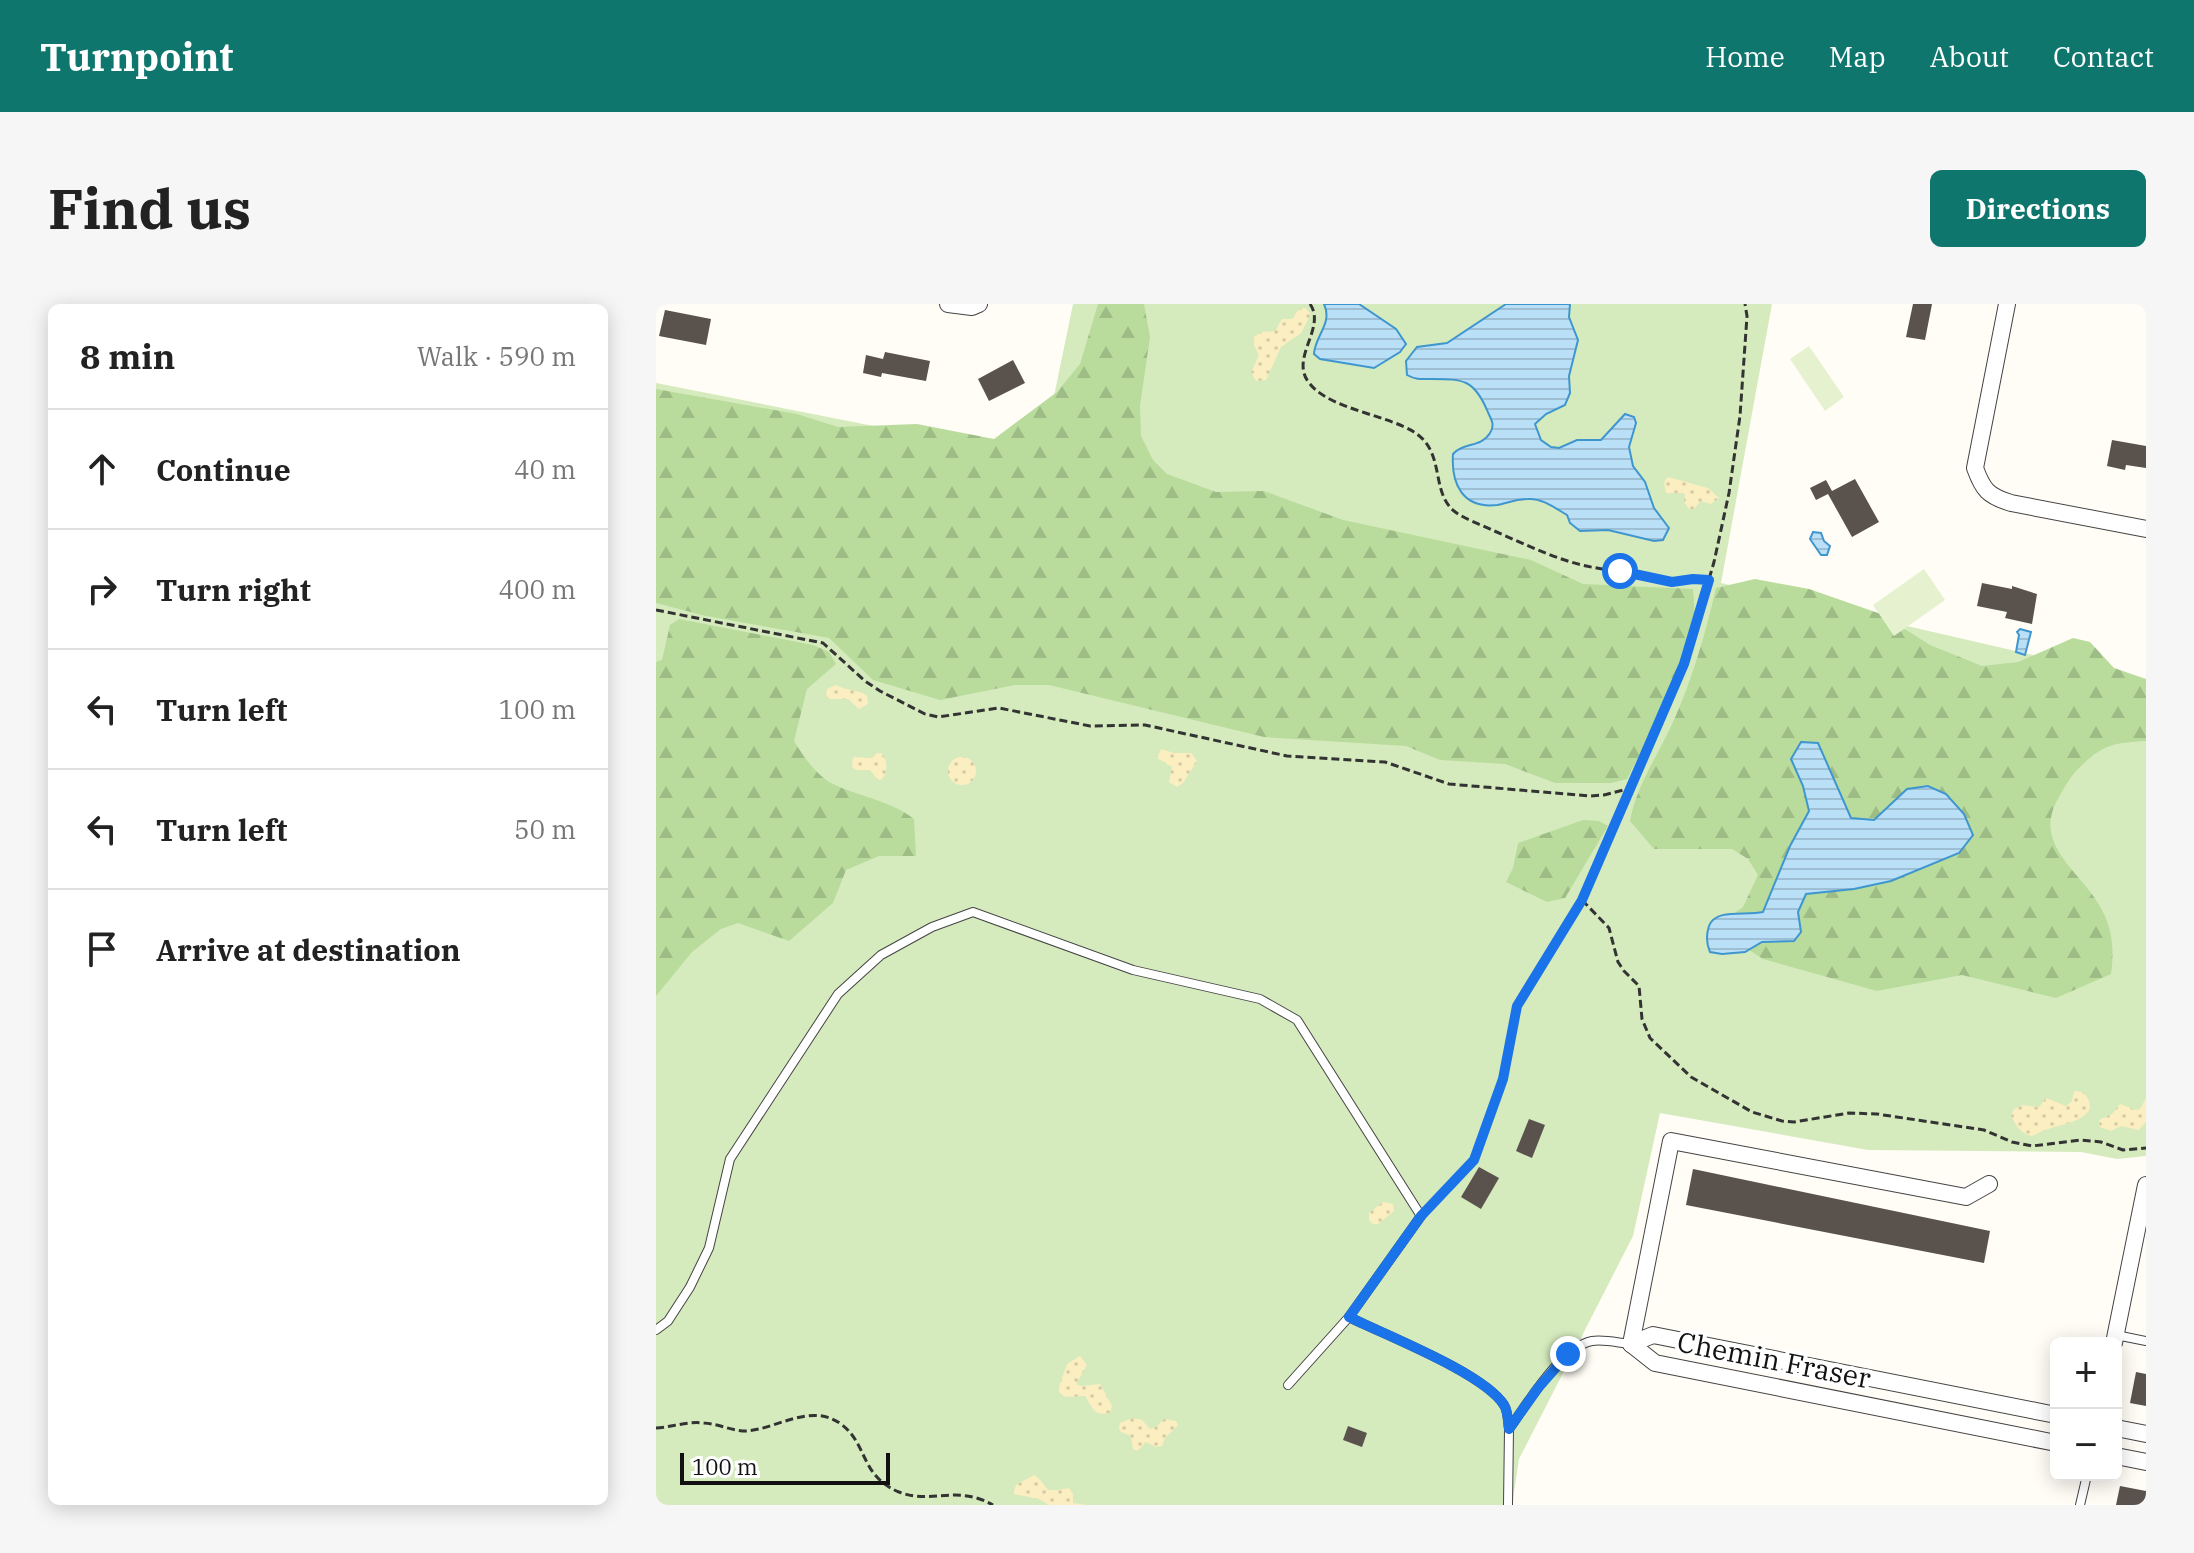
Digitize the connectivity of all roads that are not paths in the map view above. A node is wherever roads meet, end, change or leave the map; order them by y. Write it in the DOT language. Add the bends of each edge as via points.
graph roads {
  1 [pos="948,304"];
  2 [pos="979,304"];
  3 [pos="2007,304"];
  4 [pos="2146,529"];
  5 [pos="1989,1184"];
  6 [pos="2146,1185"];
  7 [pos="2141,1238"];
  8 [pos="1349,1317"];
  9 [pos="656,1330"];
  10 [pos="2116,1337"];
  11 [pos="2122,1339"];
  12 [pos="2146,1341"];
  13 [pos="1631,1344"];
  14 [pos="1288,1385"];
  15 [pos="2050,1414"];
  16 [pos="1509,1429"];
  17 [pos="2122,1429"];
  18 [pos="2146,1434"];
  19 [pos="2050,1442"];
  20 [pos="2122,1457"];
  21 [pos="2146,1462"];
  22 [pos="2086,1481"];
  23 [pos="1508,1505"];
  24 [pos="2080,1505"];
  1 -- 2 [label="street"];
  3 -- 4 [label="street" via="1975,468 1981,483 1992,497 2011,503"];
  5 -- 13 [label="street" via="1966,1197 1671,1141"];
  6 -- 7 [label="street"];
  7 -- 10 [label="street"];
  8 -- 9 [label="lane" via="1421,1216 1297,1020 1260,999 1133,970 973,912 881,955 838,994 730,1159 709,1248 668,1321"];
  8 -- 14 [label="lane"];
  8 -- 16 [label="lane" via="1464,1373 1505,1406"];
  11 -- 12 [label="lane"];
  13 -- 15 [label="street, Chemin Fraser" via="1653,1335"];
  13 -- 16 [label="lane" via="1591,1341 1568,1354"];
  13 -- 19 [label="street, Chemin Fraser" via="1655,1363"];
  16 -- 23 [label="lane"];
  17 -- 18 [label="street"];
  20 -- 21 [label="street"];
  22 -- 24 [label="lane"];
}
